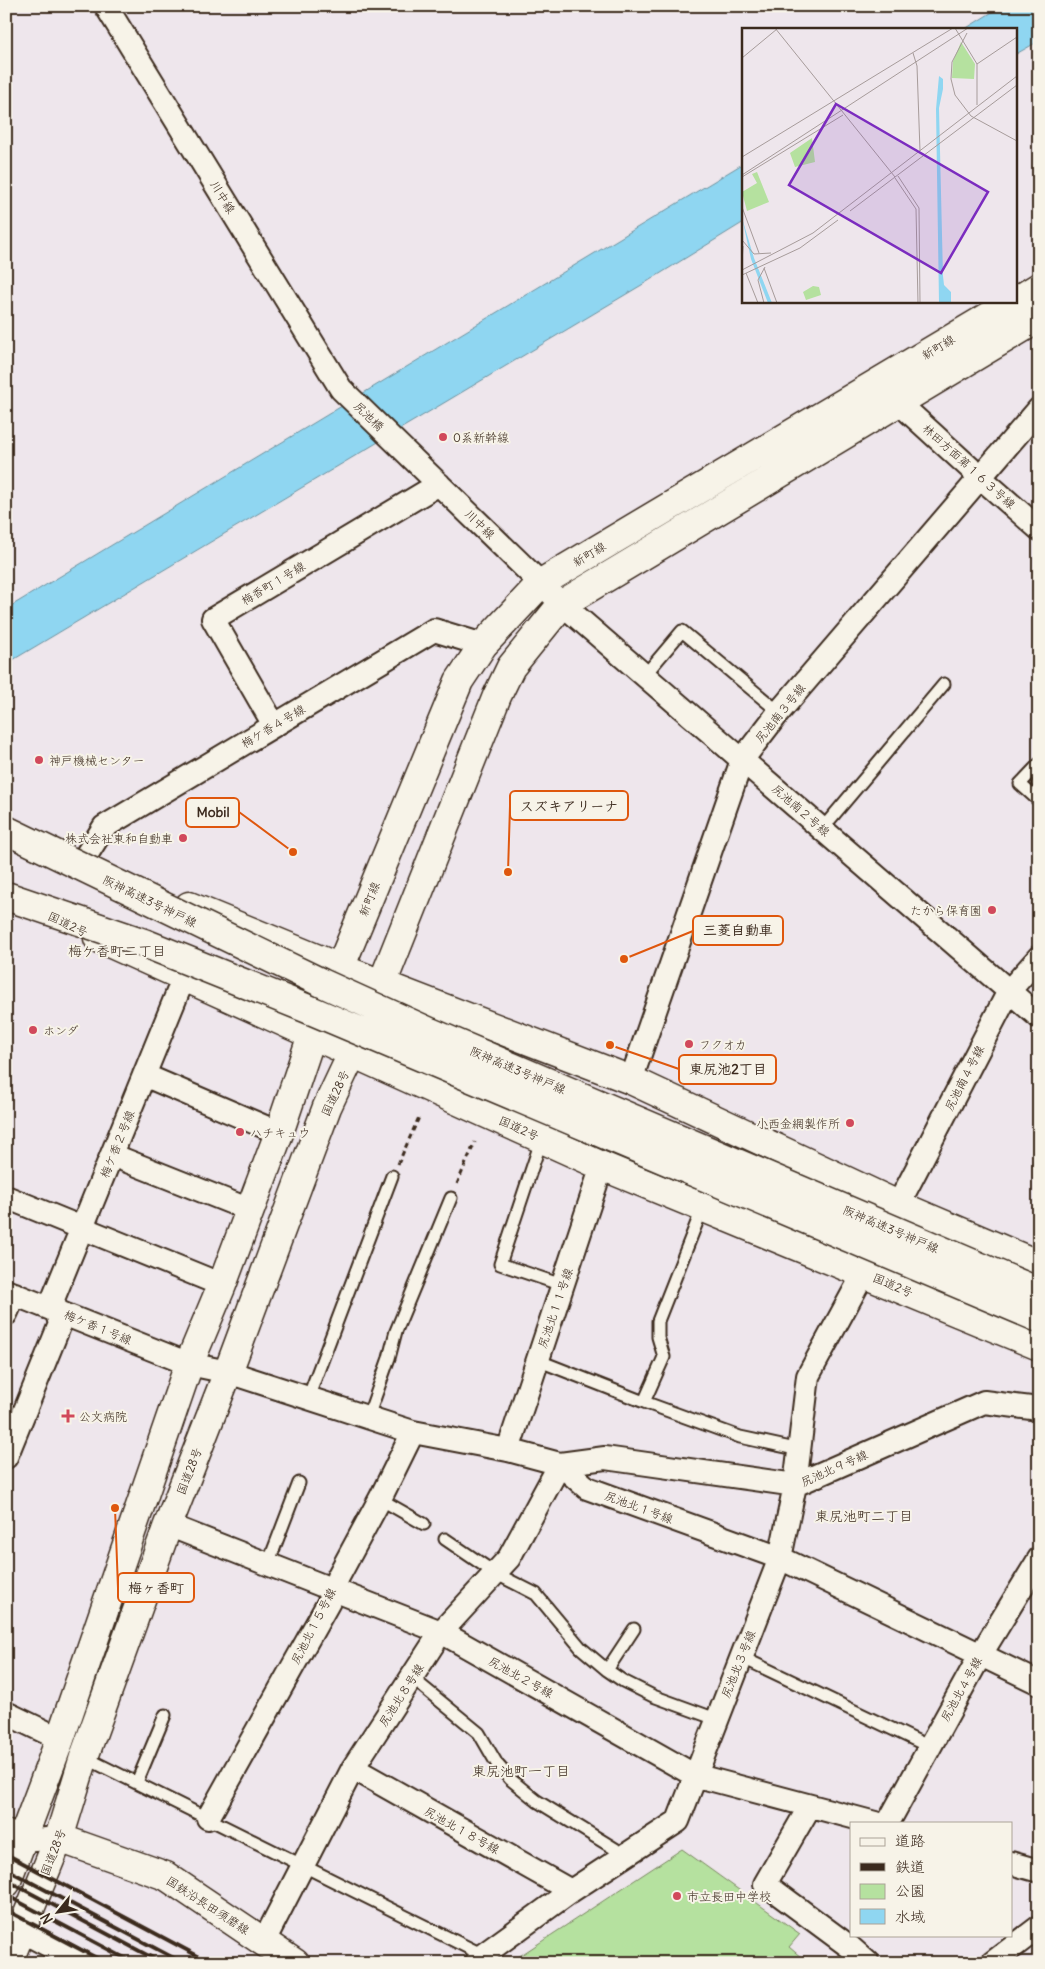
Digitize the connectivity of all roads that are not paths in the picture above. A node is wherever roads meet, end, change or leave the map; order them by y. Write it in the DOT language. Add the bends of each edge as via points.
graph roads {
  1 [pos="106,6"];
  2 [pos="1039,287"];
  3 [pos="1018,300"];
  4 [pos="1014,302"];
  5 [pos="1039,318"];
  6 [pos="340,388"];
  7 [pos="899,403"];
  8 [pos="1039,409"];
  9 [pos="397,443"];
  10 [pos="981,478"];
  11 [pos="439,484"];
  12 [pos="1039,529"];
  13 [pos="541,583"];
  14 [pos="562,604"];
  15 [pos="483,645"];
  16 [pos="644,676"];
  17 [pos="944,684"];
  18 [pos="779,712"];
  19 [pos="274,725"];
  20 [pos="742,760"];
  21 [pos="1039,764"];
  22 [pos="1039,801"];
  23 [pos="822,829"];
  24 [pos="6,832"];
  25 [pos="82,862"];
  26 [pos="6,896"];
  27 [pos="1039,957"];
  28 [pos="340,968"];
  29 [pos="184,977"];
  30 [pos="382,984"];
  31 [pos="1009,991"];
  32 [pos="1039,1017"];
  33 [pos="312,1036"];
  34 [pos="354,1053"];
  35 [pos="144,1075"];
  36 [pos="631,1080"];
  37 [pos="279,1133"];
  38 [pos="542,1138"];
  39 [pos="112,1155"];
  40 [pos="602,1166"];
  41 [pos="392,1176"];
  42 [pos="6,1197"];
  43 [pos="451,1198"];
  44 [pos="898,1205"];
  45 [pos="703,1207"];
  46 [pos="250,1210"];
  47 [pos="83,1228"];
  48 [pos="1039,1265"];
  49 [pos="864,1273"];
  50 [pos="222,1285"];
  51 [pos="562,1285"];
  52 [pos="1039,1292"];
  53 [pos="9,1300"];
  54 [pos="56,1311"];
  55 [pos="1039,1318"];
  56 [pos="1039,1346"];
  57 [pos="537,1360"];
  58 [pos="189,1364"];
  59 [pos="228,1372"];
  60 [pos="308,1398"];
  61 [pos="644,1402"];
  62 [pos="1039,1409"];
  63 [pos="368,1417"];
  64 [pos="413,1432"];
  65 [pos="508,1450"];
  66 [pos="800,1450"];
  67 [pos="6,1458"];
  68 [pos="560,1464"];
  69 [pos="299,1483"];
  70 [pos="795,1485"];
  71 [pos="380,1499"];
  72 [pos="424,1524"];
  73 [pos="168,1525"];
  74 [pos="445,1539"];
  75 [pos="780,1558"];
  76 [pos="1039,1559"];
  77 [pos="268,1564"];
  78 [pos="495,1573"];
  79 [pos="333,1590"];
  80 [pos="634,1629"];
  81 [pos="441,1632"];
  82 [pos="980,1654"];
  83 [pos="741,1657"];
  84 [pos="607,1670"];
  85 [pos="412,1678"];
  86 [pos="1039,1683"];
  87 [pos="6,1713"];
  88 [pos="165,1715"];
  89 [pos="716,1719"];
  90 [pos="60,1739"];
  91 [pos="930,1747"];
  92 [pos="84,1757"];
  93 [pos="354,1768"];
  94 [pos="694,1775"];
  95 [pos="137,1782"];
  96 [pos="810,1806"];
  97 [pos="208,1818"];
  98 [pos="870,1822"];
  99 [pos="889,1822"];
  100 [pos="15,1836"];
  101 [pos="59,1838"];
  102 [pos="625,1855"];
  103 [pos="1012,1863"];
  104 [pos="303,1865"];
  105 [pos="1039,1871"];
  106 [pos="6,1883"];
  107 [pos="571,1891"];
  108 [pos="14,1927"];
  109 [pos="1039,1927"];
  110 [pos="264,1941"];
  111 [pos="480,1959"];
  112 [pos="8,1963"];
  113 [pos="82,1963"];
  114 [pos="295,1963"];
  115 [pos="868,1963"];
  116 [pos="992,1963"];
  1 -- 6 [label="street, 川中線"];
  2 -- 3 [label="main road, 新町線"];
  4 -- 13 [label="main road, 新町線"];
  5 -- 7 [label="main road"];
  6 -- 9 [label="street, 尻池橋"];
  7 -- 10 [label="street, 林田方面第１６３号線"];
  7 -- 14 [label="main road"];
  8 -- 10 [label="street, 尻池南３号線"];
  9 -- 11 [label="street, 川中線"];
  10 -- 12 [label="street, 林田方面第１６３号線"];
  10 -- 18 [label="street, 尻池南３号線"];
  11 -- 13 [label="street, 川中線"];
  11 -- 19 [label="street, 梅香町１号線" via="213,619"];
  13 -- 14 [label="street, 川中線"];
  13 -- 15 [label="main road, 新町線"];
  14 -- 16 [label="street, 尻池南２号線"];
  14 -- 30 [label="main road" via="511,667 496,696"];
  15 -- 19 [label="street, 梅ケ香４号線" via="434,630"];
  15 -- 28 [label="main road, 新町線" via="459,681"];
  16 -- 18 [label="lane" via="682,631"];
  16 -- 20 [label="street, 尻池南２号線"];
  17 -- 23 [label="lane"];
  18 -- 20 [label="street, 尻池南３号線"];
  19 -- 25 [label="street, 梅ケ香４号線" via="104,827"];
  20 -- 23 [label="street, 尻池南２号線"];
  20 -- 36 [label="street, 尻池南３号線"];
  21 -- 22 [label="lane" via="1020,784"];
  23 -- 31 [label="street, 尻池南２号線"];
  24 -- 25 [label="main road"];
  24 -- 52 [label="main road, 阪神高速3号神戸線, bridge" via="430,1032"];
  25 -- 28 [label="main road"];
  26 -- 29 [label="main road, 国道2号"];
  26 -- 55 [label="main road, 阪神高速3号神戸線, bridge" via="144,943 299,1005"];
  27 -- 31 [label="street, 尻池南４号線"];
  28 -- 30 [label="main road"];
  28 -- 33 [label="main road"];
  29 -- 33 [label="main road, 国道2号"];
  29 -- 35 [label="street, 梅ケ香２号線"];
  30 -- 34 [label="main road, 国道28号"];
  30 -- 36 [label="main road"];
  31 -- 32 [label="street, 尻池南２号線"];
  31 -- 44 [label="street, 尻池南４号線"];
  33 -- 34 [label="main road, 国道2号"];
  33 -- 37 [label="main road"];
  34 -- 38 [label="main road, 国道2号"];
  34 -- 59 [label="main road, 国道28号" via="327,1107"];
  35 -- 37 [label="street"];
  35 -- 39 [label="street, 梅ケ香２号線"];
  36 -- 44 [label="main road"];
  37 -- 46 [label="main road"];
  38 -- 40 [label="main road, 国道2号"];
  38 -- 51 [label="lane" via="500,1264"];
  39 -- 46 [label="street"];
  39 -- 47 [label="street, 梅ケ香２号線"];
  40 -- 45 [label="main road, 国道2号"];
  40 -- 51 [label="street, 尻池北１１号線"];
  41 -- 60 [label="lane"];
  42 -- 47 [label="street"];
  43 -- 63 [label="lane" via="396,1331"];
  44 -- 48 [label="main road"];
  45 -- 49 [label="main road, 国道2号"];
  45 -- 61 [label="lane" via="658,1321 658,1337 664,1357"];
  46 -- 50 [label="main road"];
  47 -- 50 [label="street"];
  47 -- 54 [label="street, 梅ケ香２号線" via="53,1299"];
  49 -- 56 [label="main road, 国道2号"];
  49 -- 66 [label="street, 尻池北３号線" via="808,1376"];
  50 -- 58 [label="main road"];
  51 -- 57 [label="street, 尻池北１１号線"];
  53 -- 54 [label="street, 梅ケ香１号線"];
  54 -- 58 [label="street, 梅ケ香１号線"];
  54 -- 67 [label="street, 梅ケ香２号線" via="60,1324"];
  57 -- 61 [label="lane"];
  57 -- 65 [label="street, 尻池北１１号線"];
  58 -- 59 [label="street, 梅ケ香１号線"];
  58 -- 90 [label="main road"];
  59 -- 60 [label="street, 尻池北１号線"];
  59 -- 73 [label="main road, 国道28号"];
  60 -- 63 [label="street, 尻池北１号線"];
  61 -- 66 [label="lane" via="740,1437"];
  62 -- 70 [label="street, 尻池北９号線" via="984,1402"];
  63 -- 64 [label="street, 尻池北１号線"];
  64 -- 65 [label="street, 尻池北１号線"];
  64 -- 71 [label="street, 尻池北１５号線"];
  65 -- 68 [label="street, 尻池北１号線"];
  66 -- 70 [label="street, 尻池北３号線"];
  68 -- 70 [label="street, 尻池北９号線" via="605,1458"];
  68 -- 75 [label="street, 尻池北１号線" via="586,1488"];
  68 -- 78 [label="street, 尻池北８号線" via="509,1558"];
  69 -- 77 [label="lane"];
  70 -- 75 [label="street, 尻池北３号線"];
  71 -- 72 [label="lane"];
  71 -- 79 [label="street, 尻池北１５号線"];
  73 -- 77 [label="street, 尻池北２号線"];
  73 -- 92 [label="main road, 国道28号"];
  74 -- 78 [label="lane"];
  75 -- 82 [label="street, 尻池北１号線"];
  75 -- 83 [label="street, 尻池北３号線"];
  76 -- 82 [label="street, 尻池北４号線"];
  77 -- 79 [label="street, 尻池北２号線"];
  78 -- 81 [label="street, 尻池北８号線"];
  78 -- 84 [label="lane" via="536,1594 581,1648"];
  79 -- 81 [label="street, 尻池北２号線"];
  79 -- 97 [label="street, 尻池北１５号線"];
  80 -- 84 [label="lane"];
  81 -- 85 [label="street, 尻池北８号線"];
  81 -- 94 [label="street, 尻池北２号線"];
  82 -- 86 [label="street, 尻池北１号線"];
  82 -- 91 [label="street, 尻池北４号線"];
  83 -- 89 [label="street, 尻池北３号線"];
  83 -- 91 [label="lane"];
  84 -- 89 [label="lane" via="653,1696"];
  85 -- 93 [label="street, 尻池北８号線"];
  85 -- 102 [label="lane" via="479,1733 510,1779 538,1801"];
  87 -- 90 [label="street"];
  88 -- 95 [label="lane"];
  89 -- 94 [label="street, 尻池北３号線"];
  90 -- 100 [label="main road"];
  91 -- 99 [label="street, 尻池北４号線"];
  92 -- 95 [label="lane"];
  92 -- 101 [label="main road, 国道28号"];
  93 -- 104 [label="street, 尻池北８号線"];
  93 -- 107 [label="street, 尻池北１８号線"];
  94 -- 96 [label="street, 尻池北２号線"];
  94 -- 102 [label="street, 尻池北３号線" via="678,1821"];
  95 -- 97 [label="lane"];
  96 -- 98 [label="street, 尻池北２号線"];
  96 -- 115 [label="street" via="765,1884 850,1946"];
  97 -- 104 [label="lane"];
  100 -- 101 [label="street"];
  100 -- 106 [label="main road"];
  101 -- 108 [label="main road, 国道28号"];
  101 -- 110 [label="main road, 国鉄沿長田須磨線" via="166,1876"];
  102 -- 107 [label="street, 尻池北３号線"];
  103 -- 105 [label="street"];
  104 -- 110 [label="street, 尻池北８号線"];
  104 -- 111 [label="lane"];
  107 -- 111 [label="street, 尻池北３号線"];
  108 -- 112 [label="main road, 国道28号"];
  108 -- 113 [label="street"];
  109 -- 116 [label="street"];
  110 -- 114 [label="main road, 国鉄沿長田須磨線"];
}
